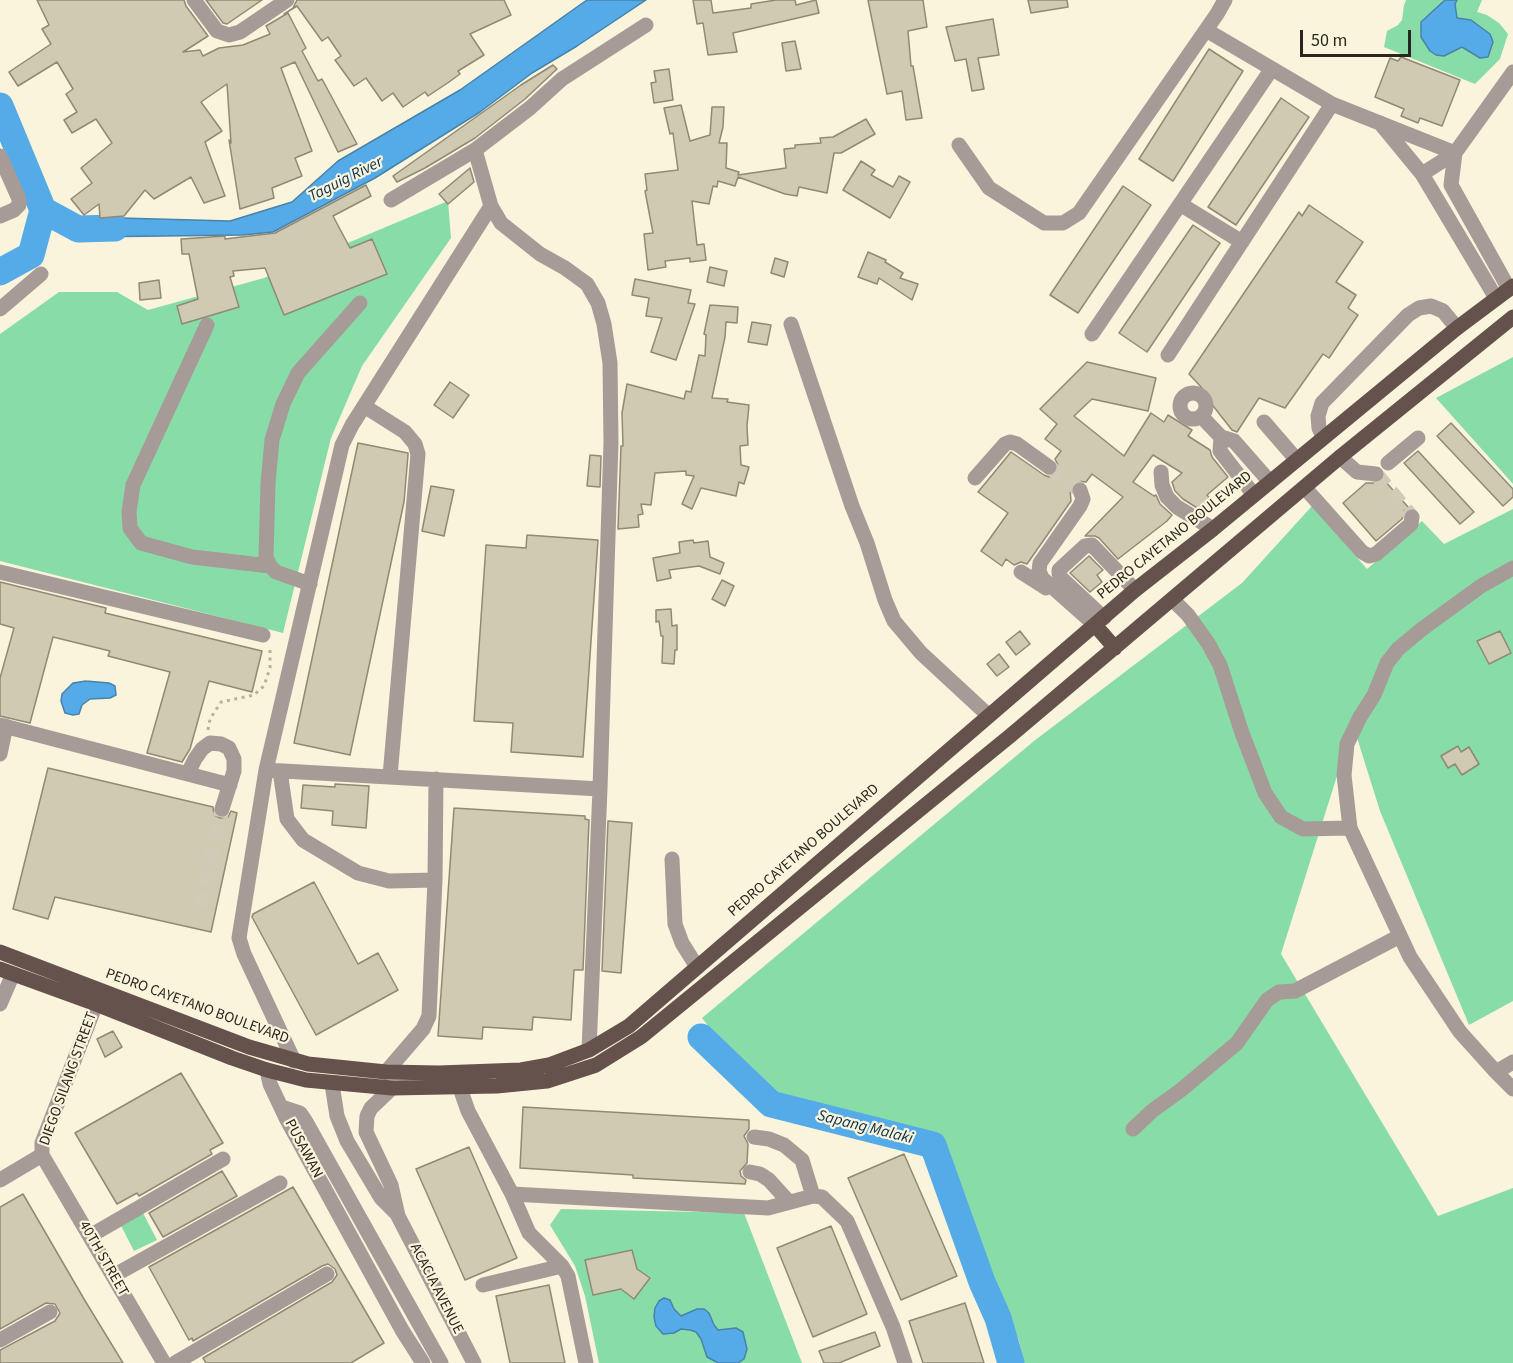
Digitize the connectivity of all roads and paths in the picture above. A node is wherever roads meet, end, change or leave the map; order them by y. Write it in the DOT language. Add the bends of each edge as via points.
graph roads {
  1 [pos="194,0"];
  2 [pos="287,0"];
  3 [pos="1225,0"];
  4 [pos="646,25"];
  5 [pos="1206,30"];
  6 [pos="1271,70"];
  7 [pos="1513,72"];
  8 [pos="1332,104"];
  9 [pos="1378,121"];
  10 [pos="959,145"];
  11 [pos="475,150"];
  12 [pos="1455,153"];
  13 [pos="0,156"];
  14 [pos="1422,174"];
  15 [pos="391,200"];
  16 [pos="1180,204"];
  17 [pos="490,206"];
  18 [pos="0,216"];
  19 [pos="1242,242"];
  20 [pos="1482,242"];
  21 [pos="1467,249"];
  22 [pos="41,274"];
  23 [pos="1511,287"];
  24 [pos="1496,298"];
  25 [pos="360,303"];
  26 [pos="0,309"];
  27 [pos="1513,316"];
  28 [pos="791,324"];
  29 [pos="207,325"];
  30 [pos="1457,328"];
  31 [pos="1092,334"];
  32 [pos="1472,348"];
  33 [pos="1168,355"];
  34 [pos="364,406"];
  35 [pos="1201,416"];
  36 [pos="1264,422"];
  37 [pos="1221,437"];
  38 [pos="1323,437"];
  39 [pos="1418,438"];
  40 [pos="1340,458"];
  41 [pos="1296,459"];
  42 [pos="1388,463"];
  43 [pos="1049,467"];
  44 [pos="1161,472"];
  45 [pos="1376,474"];
  46 [pos="975,478"];
  47 [pos="1270,482"];
  48 [pos="1305,488"];
  49 [pos="1080,490"];
  50 [pos="1254,495"];
  51 [pos="1412,517"];
  52 [pos="1212,529"];
  53 [pos="270,566"];
  54 [pos="1513,568"];
  55 [pos="0,572"];
  56 [pos="1021,572"];
  57 [pos="310,584"];
  58 [pos="1135,590"];
  59 [pos="1173,600"];
  60 [pos="1072,604"];
  61 [pos="1099,621"];
  62 [pos="263,635"];
  63 [pos="1115,648"];
  64 [pos="988,715"];
  65 [pos="3,726"];
  66 [pos="210,743"];
  67 [pos="0,754"];
  68 [pos="273,771"];
  69 [pos="188,773"];
  70 [pos="390,776"];
  71 [pos="436,779"];
  72 [pos="230,785"];
  73 [pos="600,789"];
  74 [pos="222,809"];
  75 [pos="1350,828"];
  76 [pos="672,859"];
  77 [pos="435,880"];
  78 [pos="1400,936"];
  79 [pos="0,952"];
  80 [pos="697,967"];
  81 [pos="6,972"];
  82 [pos="0,1004"];
  83 [pos="96,1004"];
  84 [pos="589,1050"];
  85 [pos="294,1061"];
  86 [pos="1513,1062"];
  87 [pos="267,1070"];
  88 [pos="386,1072"];
  89 [pos="1496,1072"];
  90 [pos="332,1084"];
  91 [pos="392,1088"];
  92 [pos="460,1088"];
  93 [pos="1513,1089"];
  94 [pos="282,1107"];
  95 [pos="1132,1129"];
  96 [pos="754,1137"];
  97 [pos="42,1155"];
  98 [pos="223,1159"];
  99 [pos="750,1173"];
  100 [pos="0,1180"];
  101 [pos="280,1183"];
  102 [pos="512,1194"];
  103 [pos="813,1196"];
  104 [pos="789,1202"];
  105 [pos="398,1216"];
  106 [pos="90,1236"];
  107 [pos="562,1266"];
  108 [pos="327,1275"];
  109 [pos="113,1276"];
  110 [pos="483,1285"];
  111 [pos="50,1312"];
  112 [pos="0,1340"];
  113 [pos="164,1363"];
  114 [pos="175,1363"];
  115 [pos="423,1363"];
  116 [pos="441,1363"];
  117 [pos="474,1363"];
  118 [pos="586,1363"];
  119 [pos="905,1363"];
  1 -- 2 [label="street" via="217,31 229,35 240,32"];
  3 -- 5 [label="street"];
  4 -- 11 [label="street" via="562,79"];
  5 -- 6 [label="street"];
  5 -- 10 [label="street" via="1078,213 1063,222 1044,223 989,188"];
  6 -- 8 [label="street"];
  6 -- 16 [label="street"];
  7 -- 12 [label="street"];
  8 -- 9 [label="street"];
  8 -- 19 [label="street"];
  9 -- 12 [label="street"];
  9 -- 14 [label="street"];
  11 -- 15 [label="street"];
  11 -- 17 [label="street"];
  12 -- 14 [label="street"];
  12 -- 20 [label="street" via="1451,185"];
  13 -- 18 [label="street" via="20,199 15,210"];
  14 -- 21 [label="street"];
  16 -- 19 [label="street"];
  16 -- 31 [label="street"];
  17 -- 34 [label="street"];
  17 -- 73 [label="street" via="518,238 587,284 604,324 610,363 611,442"];
  19 -- 33 [label="street"];
  20 -- 21 [label="street"];
  20 -- 23 [label="street"];
  21 -- 24 [label="street"];
  22 -- 26 [label="street"];
  23 -- 24 [label="main road, PEDRO CAYETANO BOULEVARD"];
  24 -- 30 [label="main road, PEDRO CAYETANO BOULEVARD"];
  25 -- 53 [label="street" via="298,373 283,405 272,440 268,483 266,557"];
  27 -- 32 [label="main road"];
  28 -- 64 [label="street" via="894,621 921,653"];
  29 -- 53 [label="street" via="133,485 130,528 141,543 192,557"];
  30 -- 32 [label="main road"];
  30 -- 38 [label="main road, PEDRO CAYETANO BOULEVARD"];
  30 -- 38 [label="street" via="1443,310 1431,306 1408,315 1322,403 1318,416"];
  32 -- 40 [label="main road"];
  34 -- 57 [label="street" via="342,445"];
  34 -- 70 [label="street" via="405,432 418,454"];
  35 -- 37 [label="street"];
  36 -- 41 [label="street"];
  37 -- 47 [label="street" via="1234,441"];
  37 -- 50 [label="street" via="1220,451"];
  38 -- 41 [label="main road, PEDRO CAYETANO BOULEVARD"];
  39 -- 42 [label="street"];
  40 -- 45 [label="street" via="1357,472"];
  40 -- 48 [label="main road"];
  41 -- 47 [label="main road, PEDRO CAYETANO BOULEVARD"];
  43 -- 46 [label="street" via="1010,442"];
  44 -- 52 [label="street" via="1167,497"];
  47 -- 50 [label="main road, PEDRO CAYETANO BOULEVARD"];
  48 -- 51 [label="street" via="1369,556 1411,524"];
  48 -- 59 [label="main road"];
  49 -- 60 [label="street" via="1080,506 1040,563 1039,571"];
  50 -- 52 [label="main road, PEDRO CAYETANO BOULEVARD"];
  52 -- 58 [label="main road, PEDRO CAYETANO BOULEVARD"];
  53 -- 57 [label="street" via="276,572"];
  54 -- 75 [label="street" via="1422,629 1387,663 1347,744 1344,775"];
  55 -- 62 [label="street"];
  56 -- 60 [label="street"];
  57 -- 68 [label="street"];
  58 -- 61 [label="main road, PEDRO CAYETANO BOULEVARD"];
  58 -- 61 [label="street" via="1092,545 1085,546 1059,573"];
  59 -- 63 [label="main road"];
  59 -- 75 [label="street" via="1188,615 1220,665 1265,793 1281,817 1303,830"];
  60 -- 61 [label="street"];
  61 -- 63 [label="main road"];
  61 -- 64 [label="main road, PEDRO CAYETANO BOULEVARD"];
  62 -- 66 [label="path" via="270,643 271,653 264,686 254,695 221,702 210,719"];
  63 -- 92 [label="main road" via="626,1048 580,1071 547,1081"];
  64 -- 80 [label="main road, PEDRO CAYETANO BOULEVARD"];
  65 -- 67 [label="street"];
  65 -- 69 [label="street"];
  66 -- 69 [label="street"];
  66 -- 72 [label="street" via="229,748 234,759"];
  68 -- 70 [label="street"];
  68 -- 77 [label="street" via="287,819 303,840 358,873 389,881"];
  68 -- 85 [label="street" via="239,938"];
  69 -- 72 [label="street"];
  70 -- 71 [label="street"];
  71 -- 73 [label="street"];
  71 -- 77 [label="street"];
  72 -- 74 [label="street"];
  73 -- 84 [label="street"];
  75 -- 78 [label="street"];
  76 -- 80 [label="street" via="675,924"];
  77 -- 88 [label="street" via="429,1016 423,1029"];
  78 -- 89 [label="street" via="1460,1032"];
  78 -- 95 [label="street" via="1295,991 1279,992 1267,1000 1237,1043"];
  79 -- 85 [label="main road, PEDRO CAYETANO BOULEVARD"];
  80 -- 84 [label="main road, PEDRO CAYETANO BOULEVARD" via="629,1026"];
  81 -- 82 [label="street"];
  81 -- 83 [label="main road"];
  83 -- 87 [label="main road"];
  83 -- 97 [label="street, DIEGO SILANG STREET" via="42,1143"];
  84 -- 88 [label="main road, PEDRO CAYETANO BOULEVARD" via="549,1065 521,1070"];
  85 -- 88 [label="main road, PEDRO CAYETANO BOULEVARD"];
  86 -- 89 [label="street"];
  87 -- 90 [label="main road"];
  87 -- 94 [label="street"];
  89 -- 93 [label="street"];
  90 -- 91 [label="main road"];
  90 -- 105 [label="street, ACACIA AVENUE" via="337,1116 347,1142 381,1198"];
  91 -- 92 [label="main road"];
  91 -- 105 [label="street, ACACIA AVENUE" via="371,1108 365,1124 368,1139 391,1185"];
  92 -- 102 [label="street"];
  94 -- 115 [label="street, PUSAWAN"];
  94 -- 116 [label="street, PUSAWAN" via="300,1113 306,1122"];
  96 -- 103 [label="street" via="784,1145 802,1160"];
  97 -- 100 [label="street"];
  97 -- 106 [label="street, 40TH STREET"];
  98 -- 106 [label="street"];
  99 -- 104 [label="street" via="769,1180"];
  101 -- 109 [label="street"];
  102 -- 104 [label="street" via="768,1208"];
  102 -- 107 [label="street" via="529,1233"];
  103 -- 104 [label="street"];
  103 -- 119 [label="street" via="822,1197 847,1221"];
  105 -- 117 [label="street, ACACIA AVENUE"];
  106 -- 109 [label="street, 40TH STREET"];
  107 -- 110 [label="street"];
  107 -- 118 [label="street" via="573,1296"];
  108 -- 114 [label="street"];
  109 -- 113 [label="street, 40TH STREET"];
  111 -- 112 [label="street"];
}
